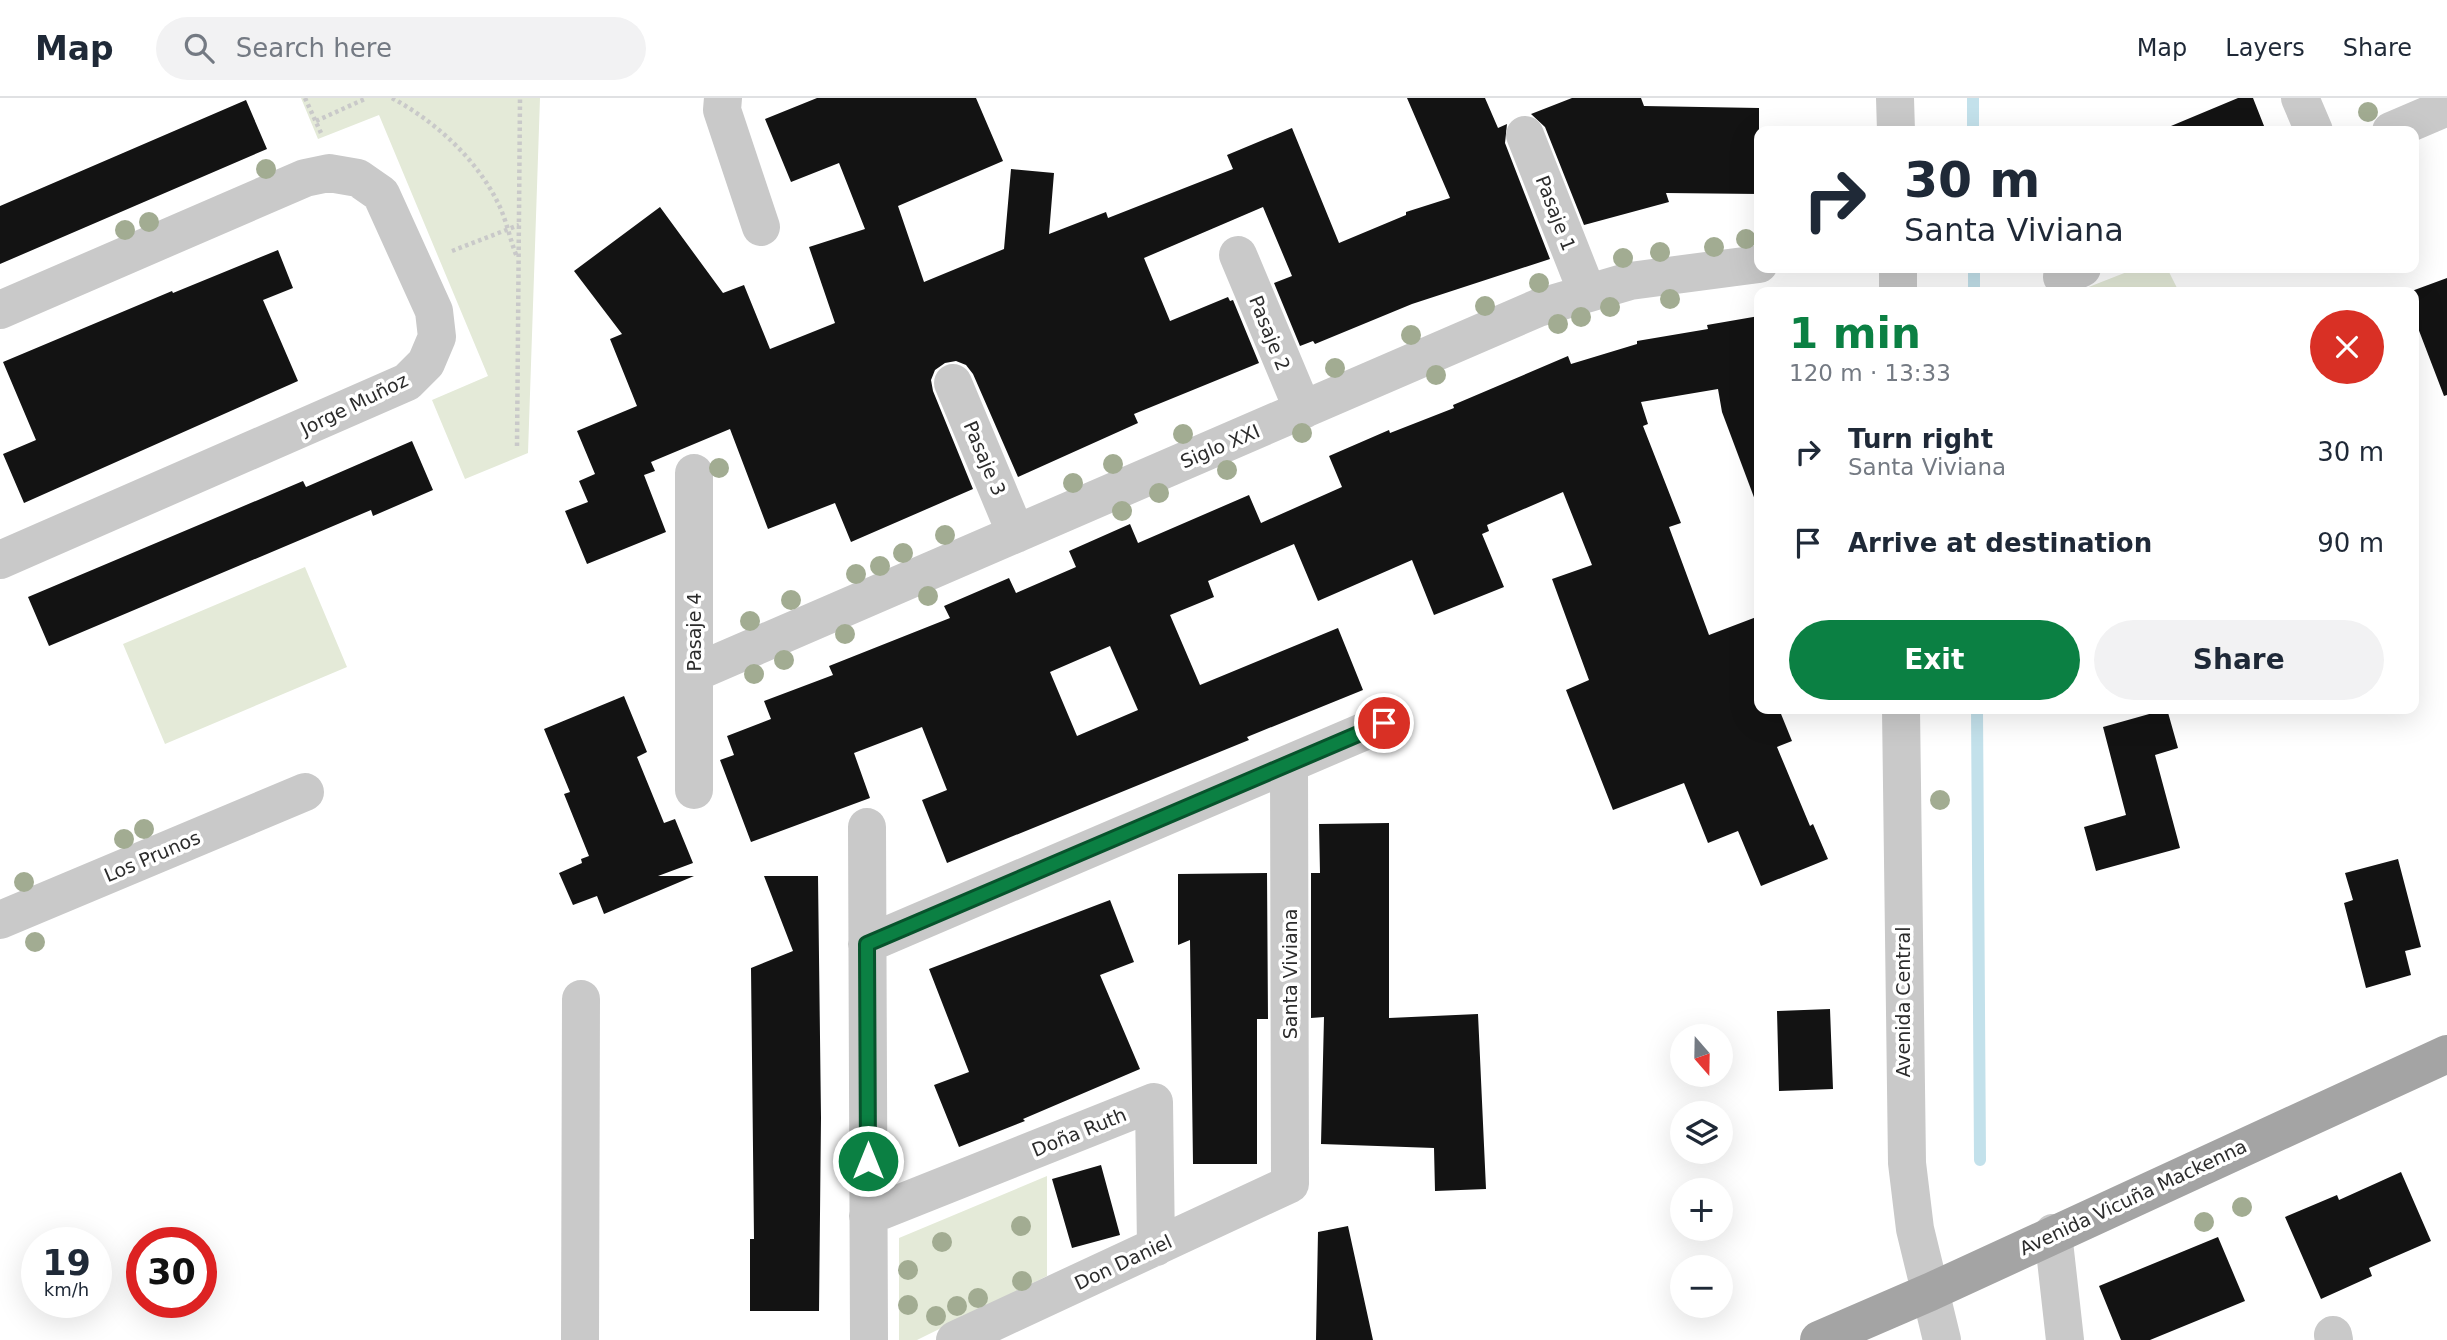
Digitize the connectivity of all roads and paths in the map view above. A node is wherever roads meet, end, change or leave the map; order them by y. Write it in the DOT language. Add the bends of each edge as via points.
graph roads {
  1 [pos="305,98"];
  2 [pos="367,98"];
  3 [pos="391,98"];
  4 [pos="520,98"];
  5 [pos="723,98"];
  6 [pos="1895,98"];
  7 [pos="2300,98"];
  8 [pos="2447,107"];
  9 [pos="316,121"];
  10 [pos="1896,126"];
  11 [pos="2312,126"];
  12 [pos="2403,126"];
  13 [pos="321,133"];
  14 [pos="1525,135"];
  15 [pos="519,225"];
  16 [pos="508,227"];
  17 [pos="761,227"];
  18 [pos="443,255"];
  19 [pos="1238,256"];
  20 [pos="519,261"];
  21 [pos="1754,265"];
  22 [pos="1587,292"];
  23 [pos="0,310"];
  24 [pos="953,383"];
  25 [pos="1303,410"];
  26 [pos="517,446"];
  27 [pos="694,473"];
  28 [pos="1016,534"];
  29 [pos="0,561"];
  30 [pos="694,673"];
  31 [pos="1901,714"];
  32 [pos="1384,723"];
  33 [pos="1289,764"];
  34 [pos="694,790"];
  35 [pos="305,792"];
  36 [pos="867,827"];
  37 [pos="0,920"];
  38 [pos="867,944"];
  39 [pos="581,999"];
  40 [pos="2447,1054"];
  41 [pos="1290,1184"];
  42 [pos="868,1216"];
  43 [pos="2053,1233"];
  44 [pos="1156,1247"];
  45 [pos="1930,1292"];
  46 [pos="580,1340"];
  47 [pos="869,1340"];
  48 [pos="955,1340"];
  49 [pos="1819,1340"];
  50 [pos="1942,1340"];
  51 [pos="2064,1340"];
  1 -- 9 [label="path"];
  2 -- 9 [label="path"];
  3 -- 16 [label="path" via="458,147 498,203"];
  4 -- 15 [label="path"];
  5 -- 17 [label="street" via="722,110"];
  6 -- 10 [label="street"];
  7 -- 11 [label="street"];
  8 -- 12 [label="street"];
  9 -- 13 [label="path"];
  14 -- 22 [label="street, Pasaje 1"];
  15 -- 16 [label="path"];
  15 -- 20 [label="path"];
  16 -- 18 [label="path"];
  16 -- 20 [label="path"];
  19 -- 25 [label="street, Pasaje 2"];
  20 -- 26 [label="path"];
  21 -- 22 [label="street, Siglo XXI" via="1684,272"];
  22 -- 25 [label="street, Siglo XXI" via="1538,308"];
  23 -- 29 [label="street, Jorge Muñoz" via="268,194 329,173 358,178 381,194 434,311 437,337 426,363 407,382"];
  24 -- 28 [label="street, Pasaje 3"];
  25 -- 28 [label="street, Siglo XXI"];
  27 -- 30 [label="street, Pasaje 4"];
  28 -- 30 [label="street, Siglo XXI"];
  30 -- 34 [label="street, Pasaje 4"];
  31 -- 45 [label="street, Avenida Central" via="1906,1150 1915,1229"];
  32 -- 33 [label="street"];
  33 -- 38 [label="street"];
  33 -- 41 [label="street, Santa Viviana"];
  35 -- 37 [label="street, Los Prunos"];
  36 -- 38 [label="street"];
  38 -- 42 [label="street"];
  39 -- 46 [label="street"];
  40 -- 43 [label="main road, Avenida Vicuña Mackenna"];
  41 -- 44 [label="street, Don Daniel"];
  42 -- 44 [label="street, Doña Ruth" via="1154,1102"];
  42 -- 47 [label="street"];
  43 -- 45 [label="main road, Avenida Vicuña Mackenna"];
  43 -- 51 [label="street"];
  44 -- 48 [label="street, Don Daniel"];
  45 -- 49 [label="main road, Avenida Vicuña Mackenna"];
  45 -- 50 [label="street, Avenida Central"];
}
